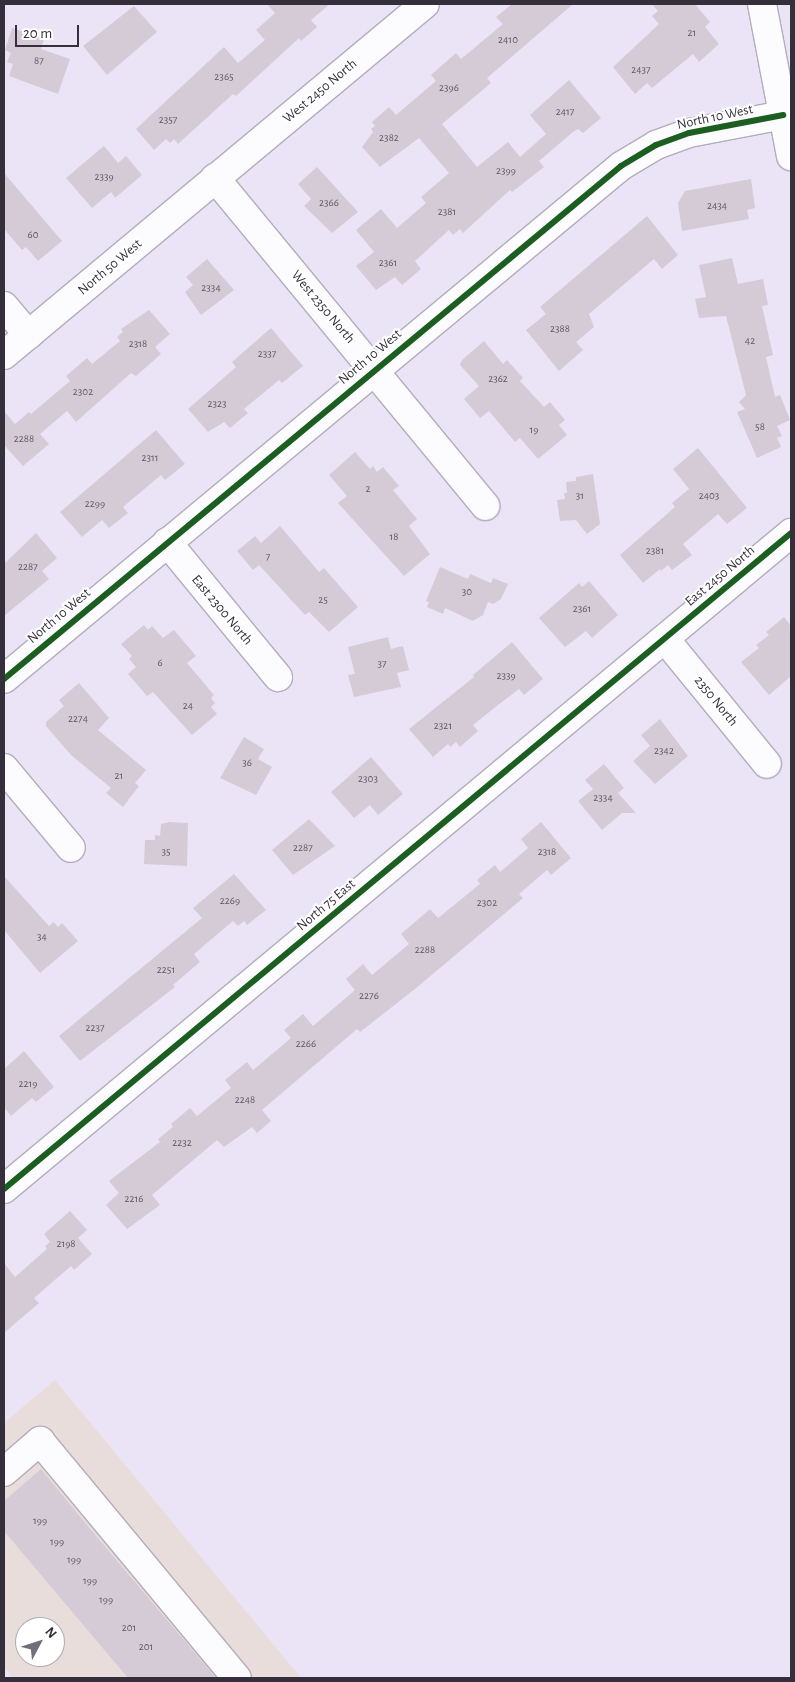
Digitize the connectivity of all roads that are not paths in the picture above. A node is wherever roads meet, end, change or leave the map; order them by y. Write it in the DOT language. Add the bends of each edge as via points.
graph roads {
  1 [pos="425,4"];
  2 [pos="762,4"];
  3 [pos="783,115"];
  4 [pos="791,156"];
  5 [pos="216,178"];
  6 [pos="4,306"];
  7 [pos="28,335"];
  8 [pos="4,355"];
  9 [pos="375,370"];
  10 [pos="485,506"];
  11 [pos="791,533"];
  12 [pos="167,542"];
  13 [pos="665,639"];
  14 [pos="278,677"];
  15 [pos="4,679"];
  16 [pos="767,764"];
  17 [pos="4,768"];
  18 [pos="71,848"];
  19 [pos="4,1189"];
  20 [pos="4,1472"];
  21 [pos="237,1678"];
  1 -- 5 [label="street, West 2450 North"];
  2 -- 3 [label="street"];
  3 -- 4 [label="street"];
  3 -- 9 [label="street, North 10 West" via="689,133 656,145 622,166"];
  5 -- 7 [label="street, North 50 West"];
  5 -- 9 [label="street, West 2350 North"];
  6 -- 7 [label="street"];
  7 -- 8 [label="street, North 50 West"];
  9 -- 10 [label="street, West 2350 North"];
  9 -- 12 [label="street, North 10 West"];
  11 -- 13 [label="street, East 2450 North"];
  12 -- 14 [label="street, East 2300 North"];
  12 -- 15 [label="street, North 10 West"];
  13 -- 16 [label="street, 2350 North"];
  13 -- 19 [label="street, North 75 East"];
  17 -- 18 [label="street"];
  20 -- 21 [label="street" via="40,1441"];
}
